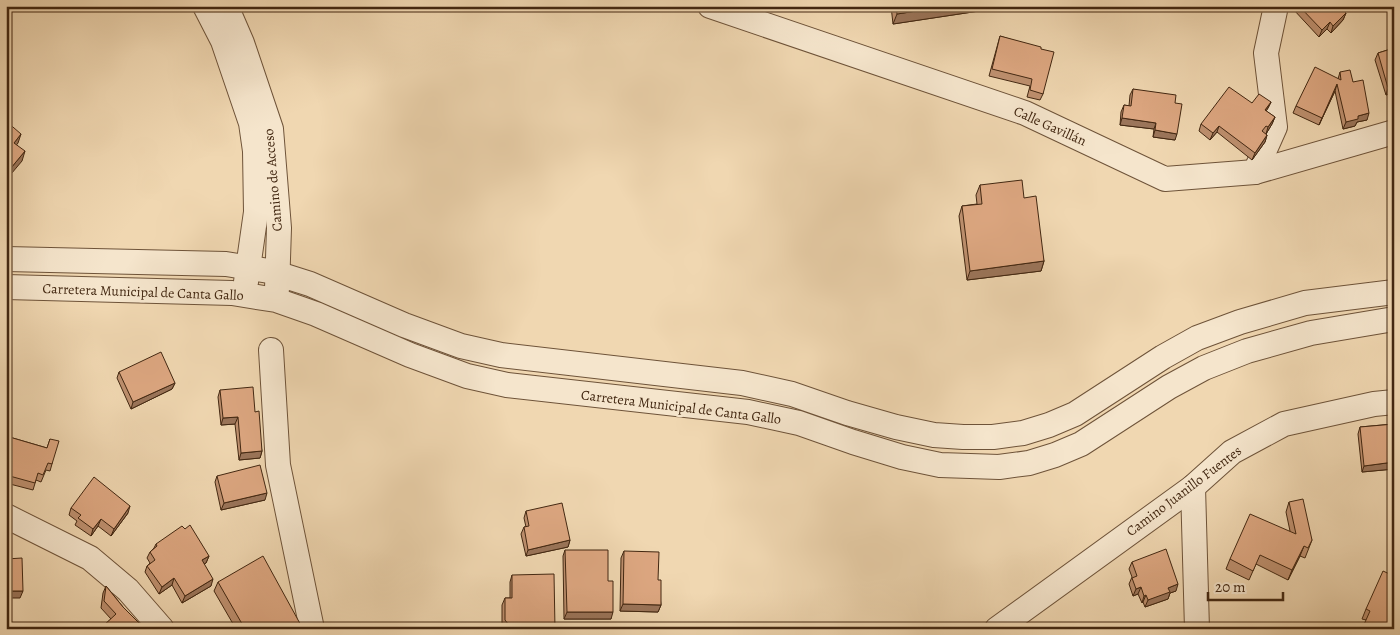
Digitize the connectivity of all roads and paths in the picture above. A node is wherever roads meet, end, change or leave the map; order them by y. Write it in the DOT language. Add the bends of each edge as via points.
graph roads {
  1 [pos="205,6"];
  2 [pos="226,6"];
  3 [pos="710,6"];
  4 [pos="1276,6"];
  5 [pos="1394,132"];
  6 [pos="1255,172"];
  7 [pos="6,259"];
  8 [pos="247,267"];
  9 [pos="278,274"];
  10 [pos="6,287"];
  11 [pos="1394,292"];
  12 [pos="245,295"];
  13 [pos="276,300"];
  14 [pos="1394,319"];
  15 [pos="271,350"];
  16 [pos="1394,402"];
  17 [pos="1193,487"];
  18 [pos="6,516"];
  19 [pos="162,629"];
  20 [pos="312,629"];
  21 [pos="997,629"];
  22 [pos="1197,629"];
  1 -- 8 [label="street, Camino de Acceso" via="222,41 252,123 256,212"];
  2 -- 9 [label="street, Camino de Acceso" via="242,43 270,129 279,228"];
  3 -- 6 [label="street, Calle Gavillán" via="1025,113 1165,179"];
  4 -- 6 [label="street" via="1266,53 1275,127"];
  5 -- 6 [label="street, Calle Gavillán"];
  7 -- 8 [label="street, Carretera Municipal de Canta Gallo" via="178,262"];
  8 -- 9 [label="street, Carretera Municipal de Canta Gallo"];
  8 -- 12 [label="street, Camino de Acceso"];
  9 -- 11 [label="street, Carretera Municipal de Canta Gallo" via="460,346 500,356 742,383 792,394 896,427 934,435 993,437 1023,433 1074,414 1162,357 1197,338 1240,322 1305,303"];
  9 -- 13 [label="street, Camino de Acceso"];
  10 -- 12 [label="street, Carretera Municipal de Canta Gallo"];
  12 -- 13 [label="street, Carretera Municipal de Canta Gallo"];
  13 -- 14 [label="street, Carretera Municipal de Canta Gallo" via="467,376 507,385 748,412 799,423 902,456 940,465 970,466 1029,463 1055,455 1081,444 1204,368 1311,333"];
  15 -- 20 [label="street" via="278,465"];
  16 -- 17 [label="street, Camino Juanillo Fuentes" via="1284,424 1232,452"];
  17 -- 21 [label="street, Camino Juanillo Fuentes"];
  17 -- 22 [label="street"];
  18 -- 19 [label="street" via="90,558 128,590"];
}
